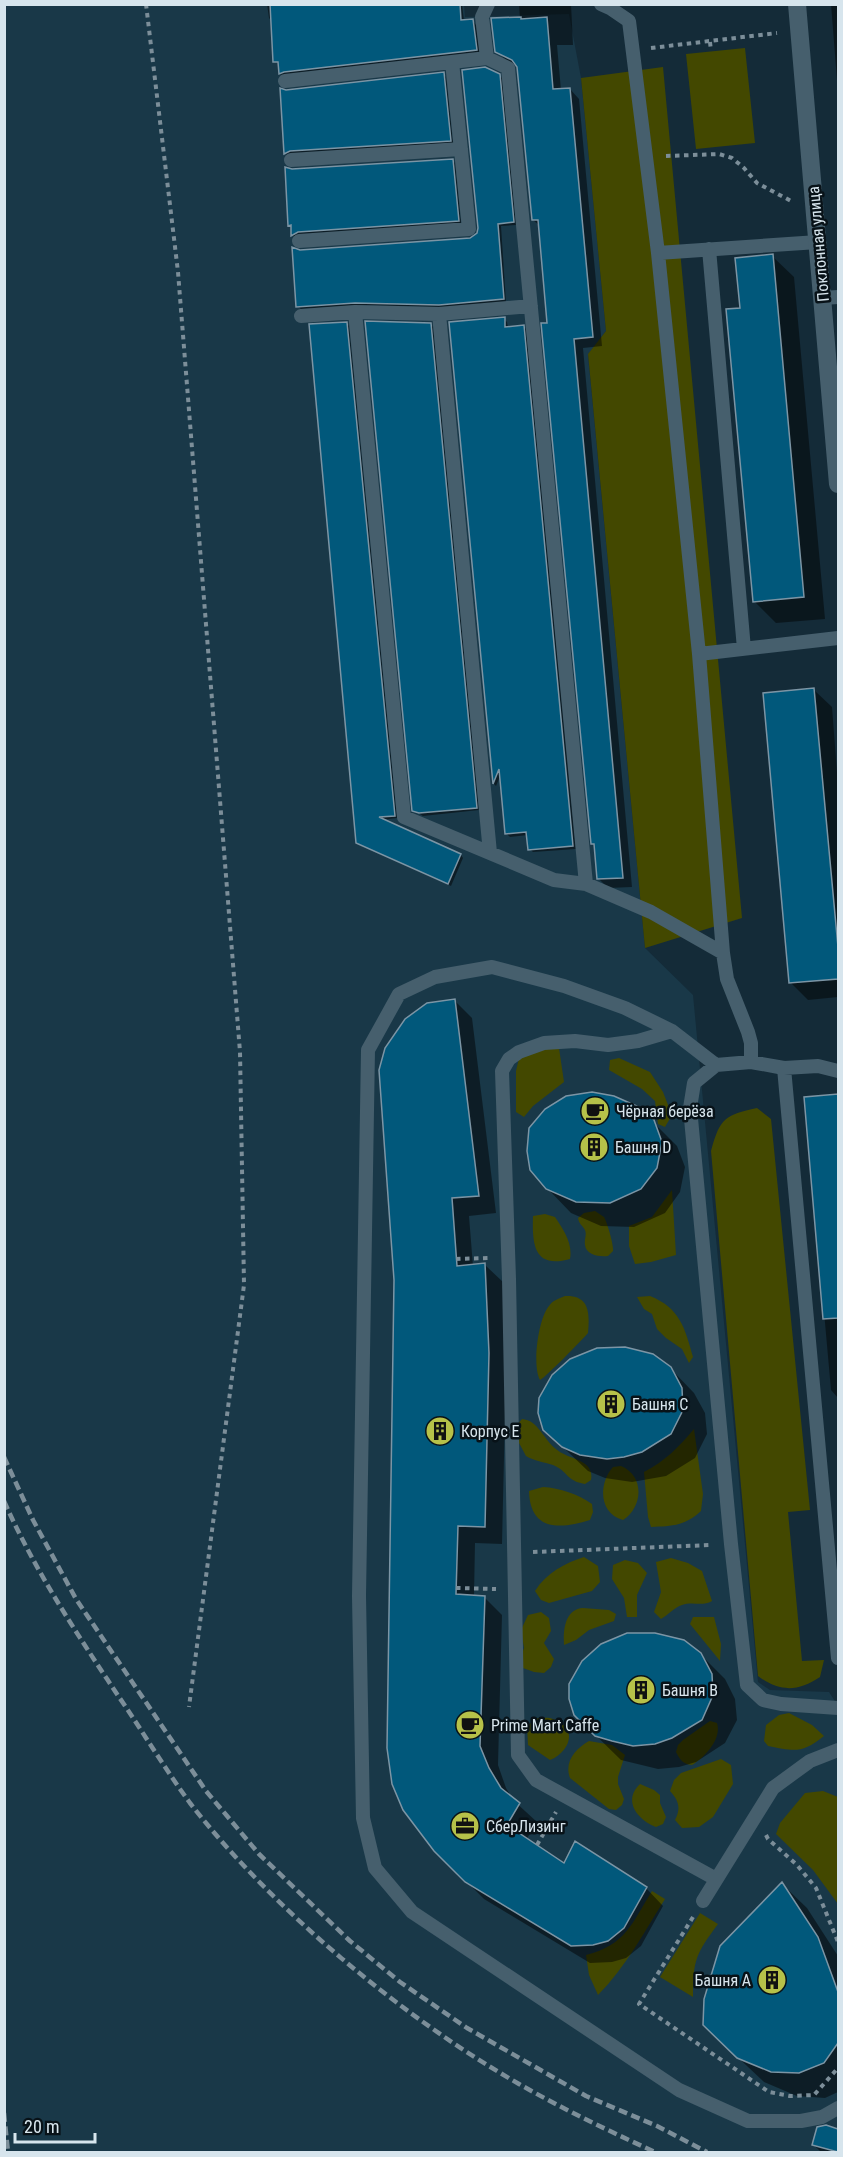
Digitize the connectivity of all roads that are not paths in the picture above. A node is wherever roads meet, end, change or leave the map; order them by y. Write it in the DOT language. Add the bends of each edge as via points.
graph roads {
  1 [pos="488,4"];
  2 [pos="601,4"];
  3 [pos="797,4"];
  4 [pos="487,58"];
  5 [pos="452,62"];
  6 [pos="285,81"];
  7 [pos="461,149"];
  8 [pos="291,160"];
  9 [pos="299,241"];
  10 [pos="818,242"];
  11 [pos="709,249"];
  12 [pos="657,253"];
  13 [pos="831,298"];
  14 [pos="531,306"];
  15 [pos="355,312"];
  16 [pos="439,314"];
  17 [pos="301,316"];
  18 [pos="838,484"];
  19 [pos="838,638"];
  20 [pos="744,649"];
  21 [pos="699,654"];
  22 [pos="490,853"];
  23 [pos="586,884"];
  24 [pos="723,953"];
  25 [pos="672,1031"];
  26 [pos="751,1062"];
  27 [pos="716,1065"];
  28 [pos="784,1068"];
  29 [pos="838,1071"];
  30 [pos="838,1658"];
  31 [pos="838,1708"];
  32 [pos="838,1750"];
  33 [pos="716,1879"];
  34 [pos="703,1901"];
  35 [pos="838,2109"];
  1 -- 4 [label="lane" via="482,17"];
  2 -- 12 [label="lane" via="629,21"];
  3 -- 10 [label="street, Поклонная улица"];
  4 -- 5 [label="lane"];
  4 -- 14 [label="lane" via="508,68"];
  5 -- 6 [label="lane"];
  5 -- 7 [label="lane"];
  7 -- 8 [label="lane"];
  7 -- 9 [label="lane" via="469,229"];
  10 -- 11 [label="lane"];
  10 -- 13 [label="street, Поклонная улица"];
  11 -- 12 [label="lane"];
  11 -- 20 [label="lane"];
  12 -- 21 [label="lane"];
  13 -- 18 [label="street, Поклонная улица"];
  14 -- 16 [label="lane"];
  14 -- 23 [label="lane"];
  15 -- 16 [label="lane"];
  15 -- 17 [label="lane"];
  15 -- 22 [label="lane" via="404,818"];
  16 -- 22 [label="lane"];
  19 -- 20 [label="lane"];
  20 -- 21 [label="lane"];
  21 -- 24 [label="lane"];
  22 -- 23 [label="lane" via="554,880"];
  23 -- 24 [label="lane" via="651,912"];
  24 -- 26 [label="lane" via="751,1043"];
  25 -- 27 [label="lane"];
  25 -- 33 [label="lane" via="608,1046 575,1041 544,1043 508,1059 502,1071 518,1755 536,1780"];
  25 -- 35 [label="lane" via="625,1008 492,967 435,977 399,994 368,1050 359,1596 363,1818 375,1868 412,1912 679,2090 747,2121 801,2121"];
  26 -- 27 [label="lane"];
  26 -- 28 [label="lane"];
  27 -- 31 [label="lane" via="694,1083 690,1108 747,1685 763,1700"];
  28 -- 29 [label="lane" via="818,1066"];
  28 -- 30 [label="lane"];
  32 -- 33 [label="lane" via="810,1761 773,1788"];
  33 -- 34 [label="lane"];
}
